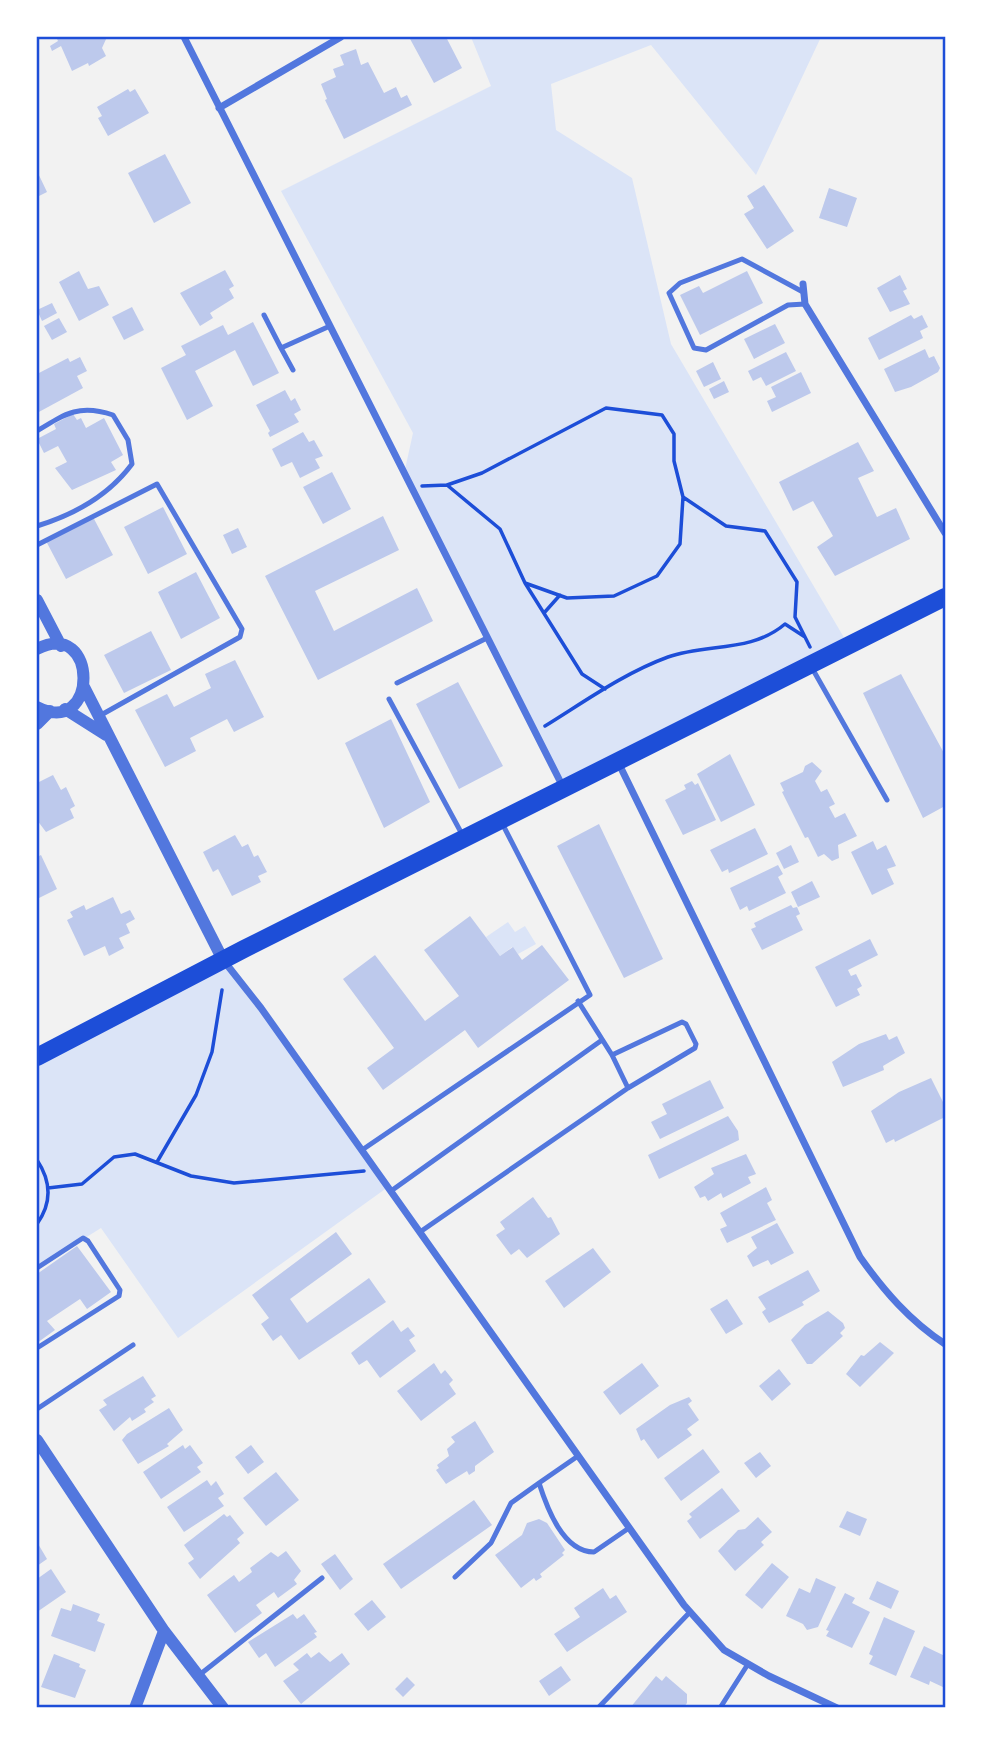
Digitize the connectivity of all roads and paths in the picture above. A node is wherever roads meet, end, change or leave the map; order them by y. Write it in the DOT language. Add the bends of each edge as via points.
graph roads {
  1 [pos="184,37"];
  2 [pos="341,37"];
  3 [pos="219,108"];
  4 [pos="803,288"];
  5 [pos="805,304"];
  6 [pos="264,315"];
  7 [pos="330,327"];
  8 [pos="281,348"];
  9 [pos="293,370"];
  10 [pos="37,431"];
  11 [pos="447,485"];
  12 [pos="411,486"];
  13 [pos="682,497"];
  14 [pos="37,526"];
  15 [pos="945,533"];
  16 [pos="37,545"];
  17 [pos="525,583"];
  18 [pos="560,595"];
  19 [pos="945,597"];
  20 [pos="38,610"];
  21 [pos="544,613"];
  22 [pos="805,637"];
  23 [pos="487,638"];
  24 [pos="61,646"];
  25 [pos="37,649"];
  26 [pos="814,663"];
  27 [pos="397,683"];
  28 [pos="85,687"];
  29 [pos="605,689"];
  30 [pos="389,699"];
  31 [pos="37,706"];
  32 [pos="65,709"];
  33 [pos="50,711"];
  34 [pos="100,716"];
  35 [pos="37,724"];
  36 [pos="535,733"];
  37 [pos="106,735"];
  38 [pos="618,762"];
  39 [pos="564,789"];
  40 [pos="887,800"];
  41 [pos="501,821"];
  42 [pos="464,839"];
  43 [pos="223,960"];
  44 [pos="222,990"];
  45 [pos="578,1002"];
  46 [pos="603,1040"];
  47 [pos="612,1055"];
  48 [pos="37,1057"];
  49 [pos="628,1088"];
  50 [pos="362,1150"];
  51 [pos="37,1160"];
  52 [pos="157,1162"];
  53 [pos="376,1170"];
  54 [pos="48,1188"];
  55 [pos="391,1191"];
  56 [pos="37,1224"];
  57 [pos="420,1232"];
  58 [pos="37,1268"];
  59 [pos="945,1343"];
  60 [pos="133,1345"];
  61 [pos="37,1348"];
  62 [pos="37,1409"];
  63 [pos="37,1440"];
  64 [pos="578,1456"];
  65 [pos="539,1483"];
  66 [pos="629,1528"];
  67 [pos="455,1577"];
  68 [pos="322,1578"];
  69 [pos="690,1612"];
  70 [pos="164,1631"];
  71 [pos="748,1664"];
  72 [pos="198,1676"];
  73 [pos="135,1708"];
  74 [pos="223,1708"];
  75 [pos="598,1708"];
  76 [pos="720,1708"];
  77 [pos="837,1708"];
  1 -- 3 [label="street"];
  2 -- 3 [label="street"];
  3 -- 7 [label="street"];
  4 -- 5 [label="street"];
  4 -- 5 [label="lane" via="742,259 680,283 669,293 686,336 694,348 706,350 788,305"];
  5 -- 15 [label="street"];
  6 -- 8 [label="lane"];
  7 -- 8 [label="lane"];
  7 -- 12 [label="street"];
  8 -- 9 [label="lane"];
  10 -- 14 [label="lane" via="72,411 92,408 113,415 128,440 132,464 118,484"];
  11 -- 12 [label="path"];
  11 -- 13 [label="path" via="482,473 606,408 662,415 674,434"];
  11 -- 17 [label="path" via="499,529"];
  12 -- 23 [label="street"];
  13 -- 18 [label="path" via="680,544 657,576 614,596"];
  13 -- 22 [label="path" via="726,526 765,531 797,582 795,617"];
  16 -- 34 [label="lane" via="157,484 242,629 240,637"];
  17 -- 18 [label="path"];
  17 -- 21 [label="path"];
  18 -- 21 [label="path"];
  19 -- 26 [label="main road"];
  20 -- 24 [label="street"];
  21 -- 29 [label="path" via="582,674"];
  22 -- 26 [label="path"];
  22 -- 29 [label="path" via="785,624 757,642 694,649 665,658"];
  23 -- 27 [label="lane"];
  23 -- 36 [label="street"];
  24 -- 25 [label="street"];
  24 -- 28 [label="street" via="79,657"];
  26 -- 38 [label="main road"];
  26 -- 40 [label="lane"];
  28 -- 32 [label="street"];
  28 -- 34 [label="street"];
  29 -- 36 [label="path"];
  30 -- 42 [label="lane"];
  31 -- 33 [label="street"];
  32 -- 33 [label="street"];
  32 -- 37 [label="street"];
  33 -- 35 [label="street"];
  34 -- 37 [label="street"];
  36 -- 39 [label="street"];
  37 -- 43 [label="street"];
  38 -- 39 [label="main road"];
  38 -- 59 [label="street" via="860,1257 907,1314"];
  39 -- 41 [label="main road"];
  41 -- 42 [label="main road"];
  41 -- 45 [label="lane" via="590,995"];
  42 -- 43 [label="main road"];
  43 -- 48 [label="main road"];
  43 -- 50 [label="street"];
  44 -- 52 [label="path" via="212,1052 196,1095"];
  45 -- 46 [label="lane"];
  45 -- 50 [label="lane"];
  46 -- 47 [label="lane"];
  46 -- 55 [label="lane"];
  47 -- 49 [label="lane"];
  47 -- 49 [label="lane" via="682,1022 687,1024 695,1048"];
  49 -- 57 [label="lane"];
  50 -- 53 [label="street"];
  51 -- 54 [label="path"];
  52 -- 53 [label="path" via="191,1177 234,1183"];
  52 -- 54 [label="path" via="135,1154 114,1157 82,1184"];
  53 -- 55 [label="street"];
  54 -- 56 [label="path" via="48,1202"];
  55 -- 57 [label="street"];
  57 -- 64 [label="street"];
  58 -- 61 [label="lane" via="83,1238 120,1290 119,1296"];
  60 -- 62 [label="lane"];
  63 -- 70 [label="street"];
  64 -- 65 [label="lane"];
  64 -- 66 [label="street"];
  65 -- 66 [label="lane" via="561,1530 576,1548 594,1552"];
  65 -- 67 [label="lane" via="511,1503 491,1543"];
  66 -- 69 [label="street"];
  68 -- 72 [label="lane"];
  69 -- 71 [label="street" via="723,1650"];
  69 -- 75 [label="lane"];
  70 -- 72 [label="street"];
  70 -- 73 [label="street"];
  71 -- 76 [label="lane"];
  71 -- 77 [label="street"];
  72 -- 74 [label="street"];
}
